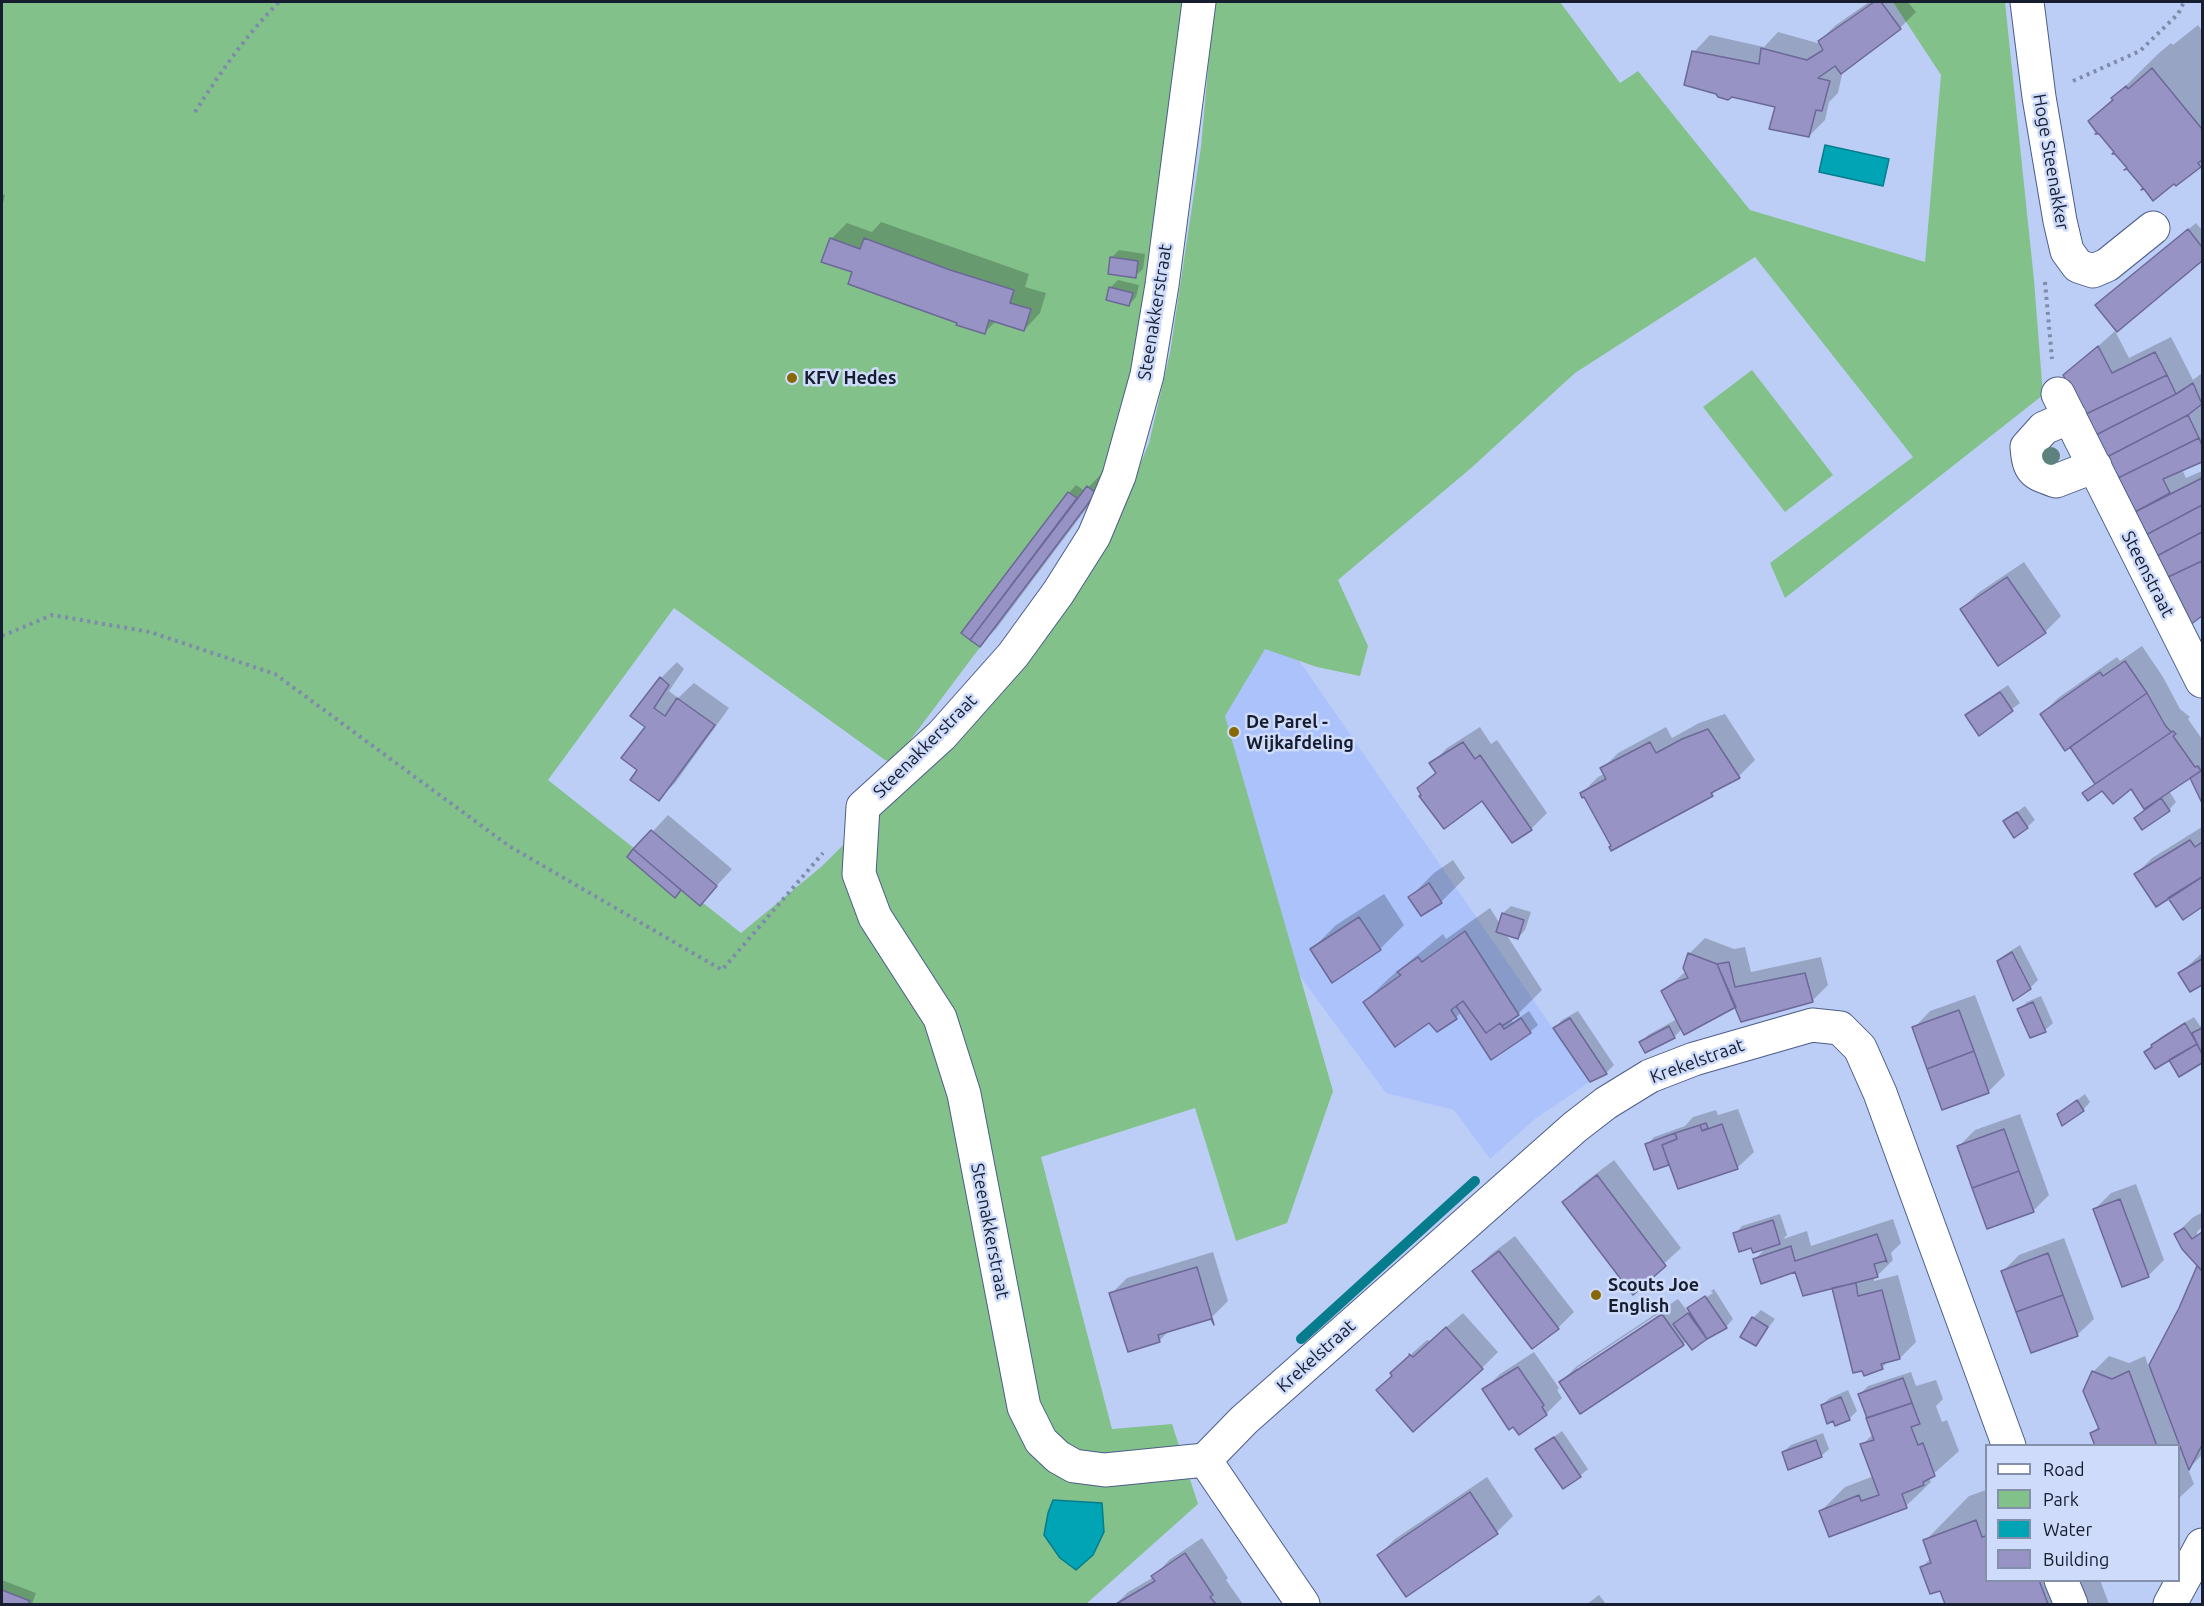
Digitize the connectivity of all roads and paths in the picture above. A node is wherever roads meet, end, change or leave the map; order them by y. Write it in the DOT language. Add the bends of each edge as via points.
graph roads {
  1 [pos="279,2"];
  2 [pos="1199,2"];
  3 [pos="2027,2"];
  4 [pos="2184,2"];
  5 [pos="2039,97"];
  6 [pos="195,112"];
  7 [pos="2153,228"];
  8 [pos="2095,466"];
  9 [pos="2,636"];
  10 [pos="2202,681"];
  11 [pos="826,850"];
  12 [pos="2008,1444"];
  13 [pos="1205,1460"];
  14 [pos="2202,1545"];
  15 [pos="2061,1582"];
  16 [pos="1303,1605"];
  17 [pos="2071,1605"];
  18 [pos="2170,1605"];
  1 -- 6 [label="path" via="258,22 219,73"];
  2 -- 13 [label="street, Steenakkerstraat" via="1147,375 1119,476 1094,536 1013,655 942,735 863,807 859,874 875,917 940,1018 964,1094 1024,1407 1041,1441 1058,1458 1078,1467 1105,1470"];
  3 -- 5 [label="street, Hoge Steenakker"];
  4 -- 5 [label="path" via="2178,14 2140,51"];
  5 -- 7 [label="street, Hoge Steenakker" via="2060,221 2067,251 2078,266 2093,271 2107,265"];
  8 -- 8 [label="street, Steenstraat" via="2064,406 2027,447 2028,465 2037,474 2056,481"];
  8 -- 10 [label="street, Steenstraat"];
  9 -- 11 [label="path" via="52,615 150,632 274,674 509,846 722,970"];
  12 -- 13 [label="street, Krekelstraat" via="1860,1048 1840,1028 1812,1025 1694,1059 1650,1076 1606,1103 1253,1412"];
  13 -- 16 [label="street"];
  14 -- 18 [label="street"];
  15 -- 17 [label="street"];
}
